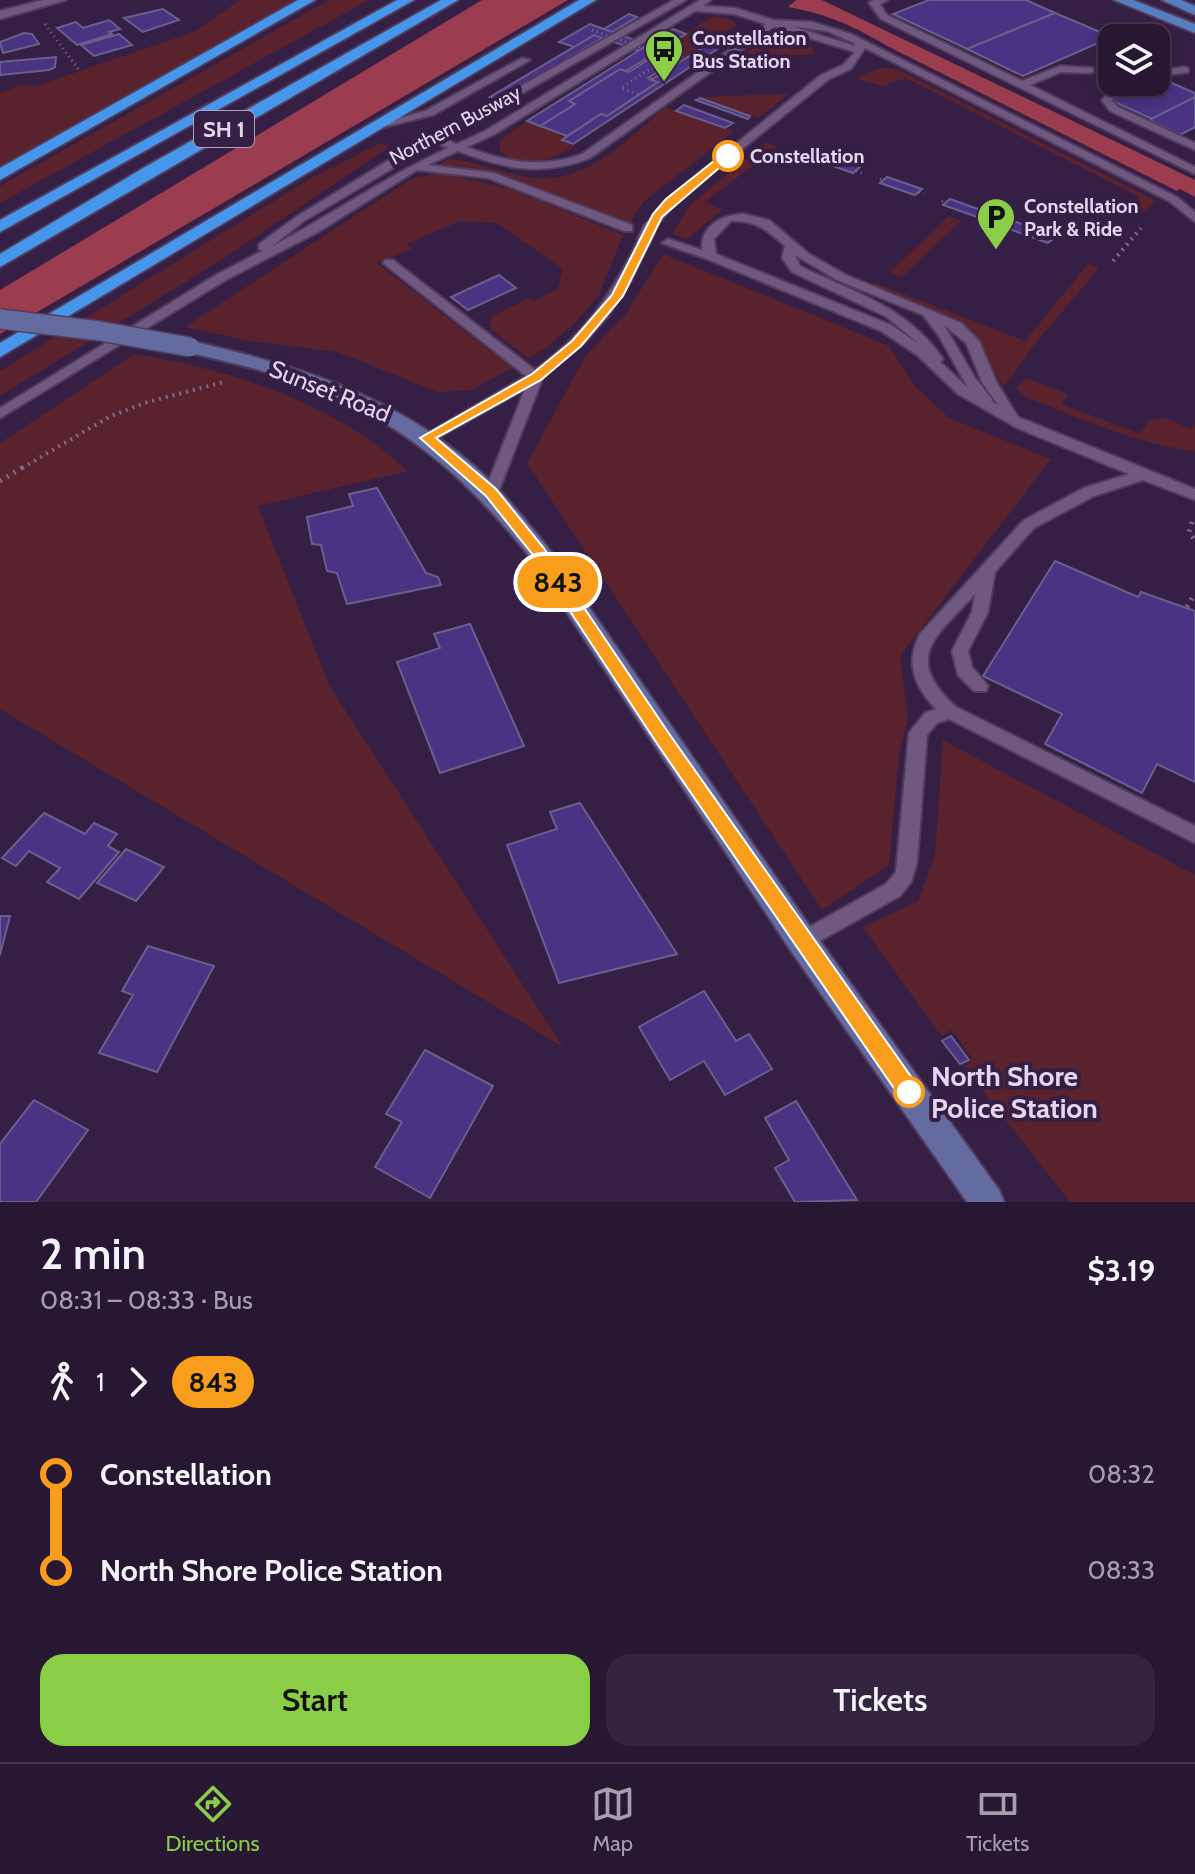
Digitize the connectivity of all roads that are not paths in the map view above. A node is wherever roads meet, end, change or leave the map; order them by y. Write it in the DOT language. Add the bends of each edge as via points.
graph roads {
  1 [pos="59,0"];
  2 [pos="308,0"];
  3 [pos="407,0"];
  4 [pos="451,0"];
  5 [pos="589,0"];
  6 [pos="681,0"];
  7 [pos="706,0"];
  8 [pos="883,0"];
  9 [pos="1121,0"];
  10 [pos="1169,0"];
  11 [pos="694,8"];
  12 [pos="1195,11"];
  13 [pos="0,15"];
  14 [pos="773,23"];
  15 [pos="1195,29"];
  16 [pos="824,39"];
  17 [pos="860,46"];
  18 [pos="525,60"];
  19 [pos="1089,70"];
  20 [pos="1184,70"];
  21 [pos="1170,72"];
  22 [pos="825,77"];
  23 [pos="1021,85"];
  24 [pos="1110,96"];
  25 [pos="380,125"];
  26 [pos="489,133"];
  27 [pos="435,139"];
  28 [pos="457,147"];
  29 [pos="1195,147"];
  30 [pos="504,162"];
  31 [pos="415,167"];
  32 [pos="1195,171"];
  33 [pos="0,175"];
  34 [pos="1193,216"];
  35 [pos="0,227"];
  36 [pos="628,228"];
  37 [pos="1195,230"];
  38 [pos="668,243"];
  39 [pos="791,245"];
  40 [pos="711,256"];
  41 [pos="0,262"];
  42 [pos="389,263"];
  43 [pos="220,278"];
  44 [pos="924,311"];
  45 [pos="0,319"];
  46 [pos="0,351"];
  47 [pos="944,372"];
  48 [pos="536,377"];
  49 [pos="0,414"];
  50 [pos="1022,425"];
  51 [pos="427,438"];
  52 [pos="1144,474"];
  53 [pos="491,493"];
  54 [pos="1195,495"];
  55 [pos="988,567"];
  56 [pos="980,686"];
  57 [pos="950,712"];
  58 [pos="1195,835"];
  59 [pos="802,941"];
  60 [pos="987,1202"];
  1 -- 13 [label="street"];
  2 -- 33 [label="highway"];
  3 -- 35 [label="highway, SH 1"];
  4 -- 41 [label="highway, SH 1"];
  5 -- 25 [label="highway"];
  6 -- 27 [label="lane, Northern Busway"];
  7 -- 11 [label="lane, Northern Busway"];
  8 -- 23 [label="lane" via="874,3 884,17"];
  9 -- 15 [label="main road"];
  10 -- 12 [label="main road"];
  11 -- 14 [label="lane" via="735,11"];
  11 -- 26 [label="lane, Northern Busway"];
  14 -- 16 [label="lane"];
  14 -- 17 [label="lane" via="822,26"];
  14 -- 30 [label="lane" via="586,156 541,169"];
  16 -- 17 [label="lane"];
  16 -- 22 [label="lane" via="834,57"];
  17 -- 22 [label="lane" via="847,67"];
  17 -- 34 [label="lane" via="1132,178"];
  18 -- 25 [label="lane" via="429,113"];
  19 -- 23 [label="lane" via="1060,69"];
  20 -- 21 [label="lane"];
  22 -- 48 [label="lane, bridge" via="670,202 650,227 605,314"];
  23 -- 32 [label="lane"];
  24 -- 29 [label="lane" via="1107,100 1114,109"];
  25 -- 46 [label="highway"];
  26 -- 28 [label="lane, Northern Busway"];
  26 -- 30 [label="lane" via="492,150"];
  27 -- 28 [label="lane"];
  27 -- 43 [label="lane, Northern Busway" via="300,219"];
  28 -- 30 [label="lane"];
  28 -- 31 [label="lane, Northern Busway"];
  31 -- 36 [label="lane" via="490,175"];
  31 -- 43 [label="lane, Northern Busway"];
  34 -- 37 [label="lane"];
  38 -- 40 [label="lane"];
  39 -- 40 [label="lane" via="768,222 728,218 708,237"];
  39 -- 44 [label="lane" via="808,260"];
  39 -- 47 [label="lane" via="788,258 796,269 906,322 927,343"];
  40 -- 47 [label="lane" via="886,328"];
  42 -- 48 [label="lane"];
  43 -- 49 [label="lane, Northern Busway"];
  44 -- 50 [label="lane" via="950,340 979,393"];
  44 -- 50 [label="lane" via="956,326 972,341 990,384"];
  45 -- 51 [label="main road, Sunset Road, bridge" via="100,331 267,365 382,408"];
  47 -- 50 [label="lane" via="974,398"];
  48 -- 51 [label="lane"];
  48 -- 53 [label="lane"];
  50 -- 52 [label="lane"];
  51 -- 53 [label="main road, Sunset Road"];
  52 -- 54 [label="lane"];
  52 -- 55 [label="lane" via="1038,517"];
  53 -- 59 [label="main road, Sunset Road" via="538,551"];
  55 -- 56 [label="lane" via="980,612 960,651 964,670"];
  55 -- 57 [label="lane" via="920,650 917,661 929,692"];
  57 -- 58 [label="lane"];
  57 -- 59 [label="lane" via="931,718 918,733 908,862 899,884"];
  59 -- 60 [label="main road, Sunset Road"];
}
